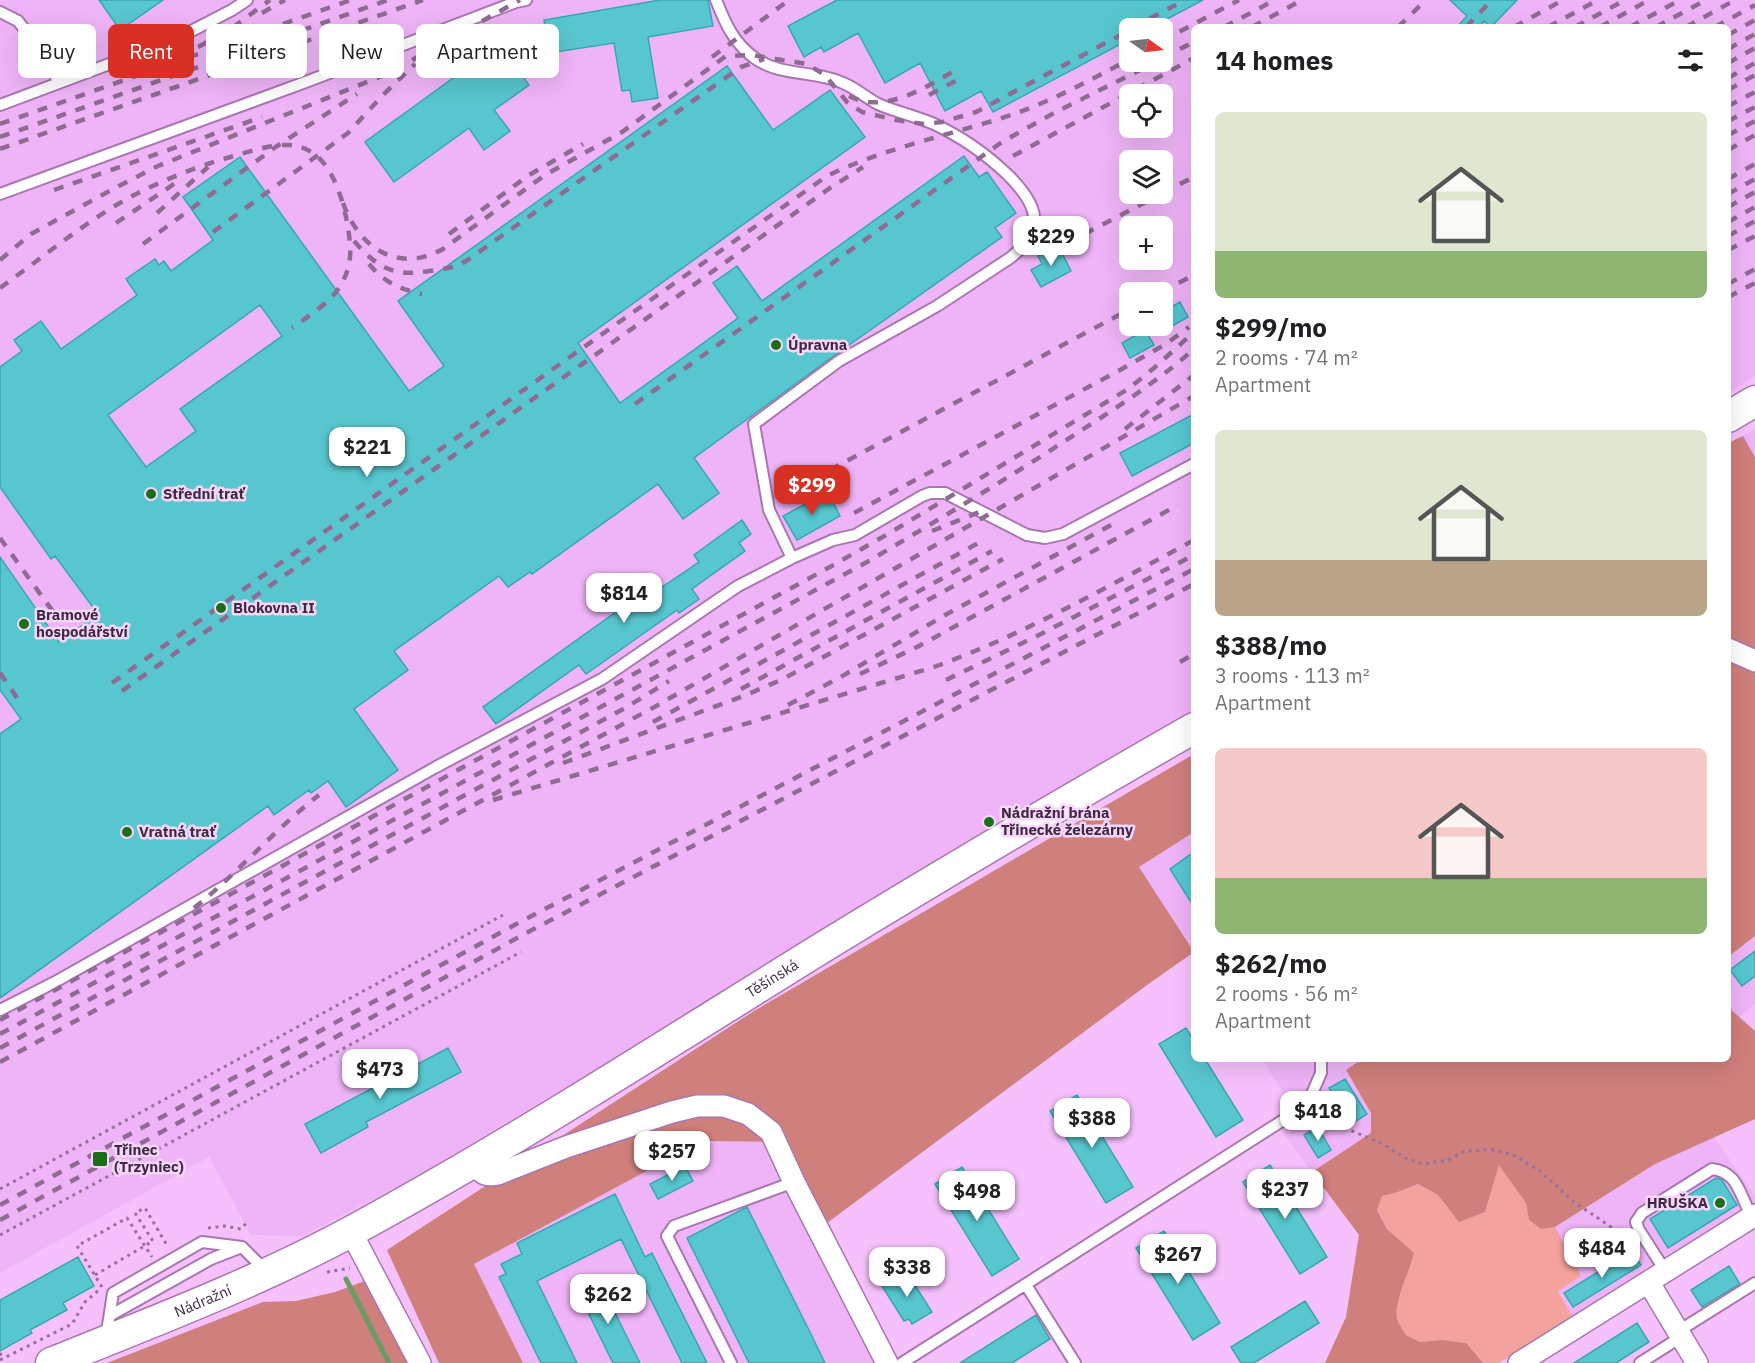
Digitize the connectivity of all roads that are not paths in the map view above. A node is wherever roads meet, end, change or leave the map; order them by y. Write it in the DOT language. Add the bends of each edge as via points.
graph roads {
  1 [pos="247,0"];
  2 [pos="526,0"];
  3 [pos="716,0"];
  4 [pos="0,12"];
  5 [pos="58,82"];
  6 [pos="0,105"];
  7 [pos="0,194"];
  8 [pos="1755,401"];
  9 [pos="1731,415"];
  10 [pos="1191,466"];
  11 [pos="792,558"];
  12 [pos="1731,650"];
  13 [pos="1755,661"];
  14 [pos="1191,730"];
  15 [pos="0,1010"];
  16 [pos="1321,1062"];
  17 [pos="473,1161"];
  18 [pos="794,1182"];
  19 [pos="1753,1216"];
  20 [pos="351,1232"];
  21 [pos="242,1247"];
  22 [pos="267,1272"];
  23 [pos="1657,1278"];
  24 [pos="1755,1283"];
  25 [pos="1026,1285"];
  26 [pos="108,1328"];
  27 [pos="1679,1334"];
  28 [pos="51,1363"];
  29 [pos="420,1363"];
  30 [pos="731,1363"];
  31 [pos="887,1363"];
  32 [pos="902,1363"];
  33 [pos="1075,1363"];
  34 [pos="1519,1363"];
  35 [pos="1640,1363"];
  36 [pos="1697,1363"];
  1 -- 5 [label="lane" via="176,39"];
  2 -- 7 [label="lane"];
  3 -- 11 [label="lane" via="731,34 758,60 789,72 844,83 876,103 952,133 986,154 1023,190 1034,215 1029,238 1010,258 937,306 838,361 754,424 769,510"];
  4 -- 5 [label="lane" via="18,21 49,61"];
  5 -- 6 [label="lane"];
  8 -- 9 [label="main road"];
  10 -- 11 [label="lane" via="1054,537 1027,535 939,492 922,496 855,535"];
  11 -- 15 [label="lane" via="738,586 602,679 426,772"];
  12 -- 13 [label="street"];
  14 -- 17 [label="main road, Těšínská" via="820,949"];
  16 -- 25 [label="lane" via="1321,1073 1307,1105"];
  17 -- 18 [label="street" via="481,1173 498,1174 672,1112 697,1106 724,1106 748,1114 771,1132"];
  17 -- 20 [label="main road, Těšínská"];
  18 -- 30 [label="lane" via="674,1226 667,1236"];
  18 -- 31 [label="street"];
  19 -- 23 [label="street"];
  19 -- 23 [label="lane" via="1736,1182 1724,1170 1712,1169 1642,1213 1636,1222"];
  20 -- 22 [label="main road, Nádražní"];
  20 -- 29 [label="street"];
  21 -- 22 [label="lane"];
  21 -- 26 [label="lane" via="211,1258"];
  21 -- 26 [label="lane" via="202,1242 113,1293"];
  22 -- 26 [label="main road, Nádražní" via="149,1325"];
  23 -- 27 [label="street"];
  23 -- 34 [label="street"];
  24 -- 27 [label="lane"];
  25 -- 32 [label="lane"];
  25 -- 33 [label="lane"];
  26 -- 28 [label="main road, Nádražní"];
  27 -- 35 [label="lane"];
  27 -- 36 [label="street"];
}
